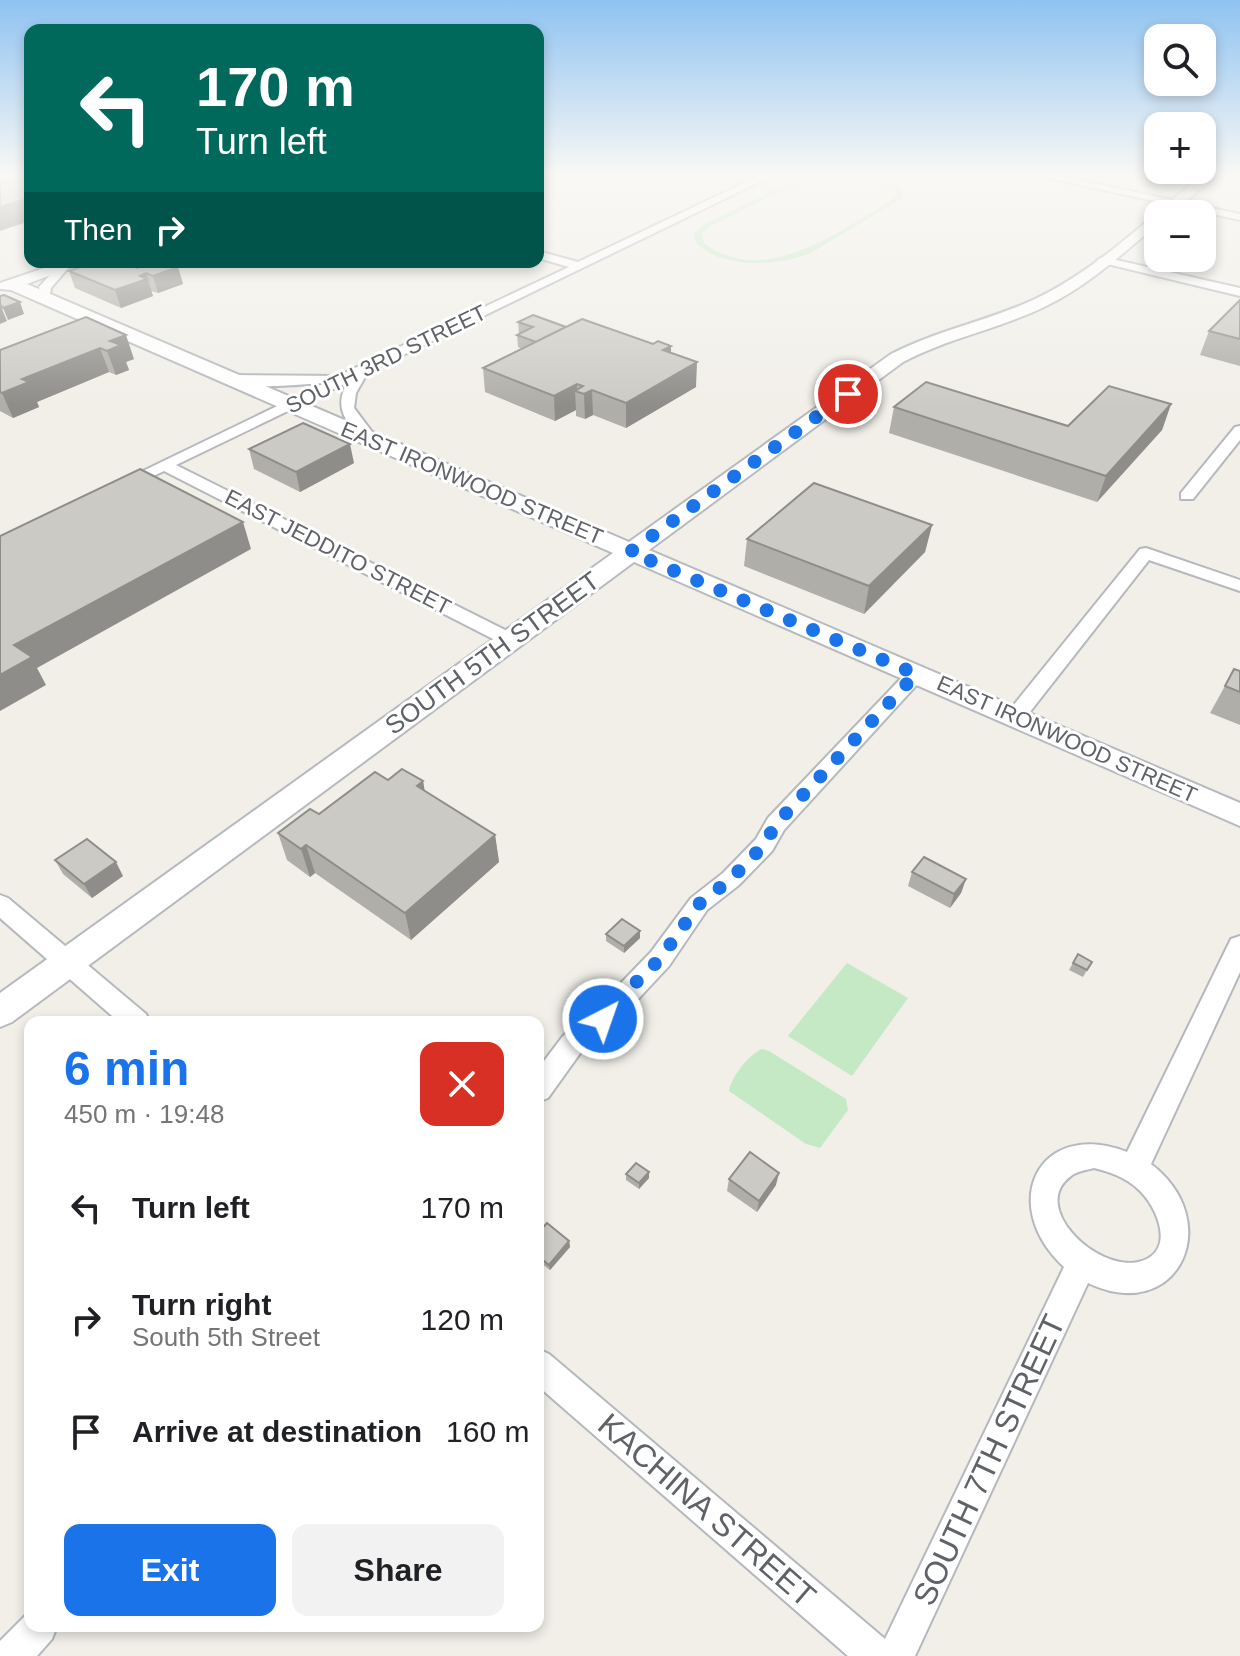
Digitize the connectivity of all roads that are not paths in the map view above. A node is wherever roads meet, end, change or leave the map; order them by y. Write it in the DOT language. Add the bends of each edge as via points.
graph roads {
  1 [pos="609,251"];
  2 [pos="1114,251"];
  3 [pos="544,256"];
  4 [pos="1103,260"];
  5 [pos="579,266"];
  6 [pos="58,268"];
  7 [pos="66,268"];
  8 [pos="6,286"];
  9 [pos="1240,292"];
  10 [pos="45,298"];
  11 [pos="365,371"];
  12 [pos="229,378"];
  13 [pos="291,405"];
  14 [pos="1240,430"];
  15 [pos="371,440"];
  16 [pos="165,465"];
  17 [pos="110,491"];
  18 [pos="1187,496"];
  19 [pos="630,552"];
  20 [pos="1240,586"];
  21 [pos="510,640"];
  22 [pos="916,674"];
  23 [pos="1015,717"];
  24 [pos="1240,815"];
  25 [pos="0,904"];
  26 [pos="1240,946"];
  27 [pos="68,962"];
  28 [pos="0,1012"];
  29 [pos="130,1016"];
  30 [pos="544,1082"];
  31 [pos="1134,1169"];
  32 [pos="1082,1263"];
  33 [pos="544,1370"];
  34 [pos="34,1632"];
  35 [pos="12,1656"];
  36 [pos="876,1656"];
  37 [pos="896,1656"];
  1 -- 5 [label="street, SOUTH 3RD STREET"];
  2 -- 4 [label="street, SOUTH 5TH STREET"];
  3 -- 5 [label="street"];
  4 -- 9 [label="street"];
  4 -- 19 [label="street, SOUTH 5TH STREET" via="1039,303 924,342 897,358"];
  5 -- 11 [label="street, SOUTH 3RD STREET"];
  6 -- 8 [label="street"];
  7 -- 10 [label="street" via="45,287"];
  8 -- 10 [label="street, EAST IRONWOOD STREET"];
  10 -- 12 [label="street, EAST IRONWOOD STREET"];
  11 -- 12 [label="street" via="290,382"];
  11 -- 13 [label="street, SOUTH 3RD STREET"];
  11 -- 15 [label="street" via="345,400"];
  12 -- 13 [label="street, EAST IRONWOOD STREET"];
  13 -- 15 [label="street, EAST IRONWOOD STREET"];
  13 -- 16 [label="street, SOUTH 3RD STREET"];
  14 -- 18 [label="street"];
  15 -- 19 [label="street, EAST IRONWOOD STREET"];
  16 -- 17 [label="street, SOUTH 3RD STREET"];
  16 -- 21 [label="street, EAST JEDDITO STREET"];
  19 -- 21 [label="street, SOUTH 5TH STREET"];
  19 -- 22 [label="street, EAST IRONWOOD STREET"];
  20 -- 23 [label="street" via="1146,553"];
  21 -- 27 [label="street, SOUTH 5TH STREET"];
  22 -- 23 [label="street, EAST IRONWOOD STREET"];
  22 -- 30 [label="street" via="776,824 764,845 699,904 660,959 572,1044"];
  23 -- 24 [label="street, EAST IRONWOOD STREET"];
  25 -- 27 [label="street"];
  26 -- 31 [label="street"];
  27 -- 28 [label="street, SOUTH 5TH STREET"];
  27 -- 29 [label="street"];
  31 -- 32 [label="street" via="1094,1155 1060,1164 1049,1176 1043,1191 1047,1220 1064,1248"];
  31 -- 32 [label="street" via="1161,1194 1176,1226 1176,1247 1167,1264 1129,1279"];
  32 -- 37 [label="street, SOUTH 7TH STREET"];
  33 -- 36 [label="street, KACHINA STREET"];
  34 -- 35 [label="street"];
}
